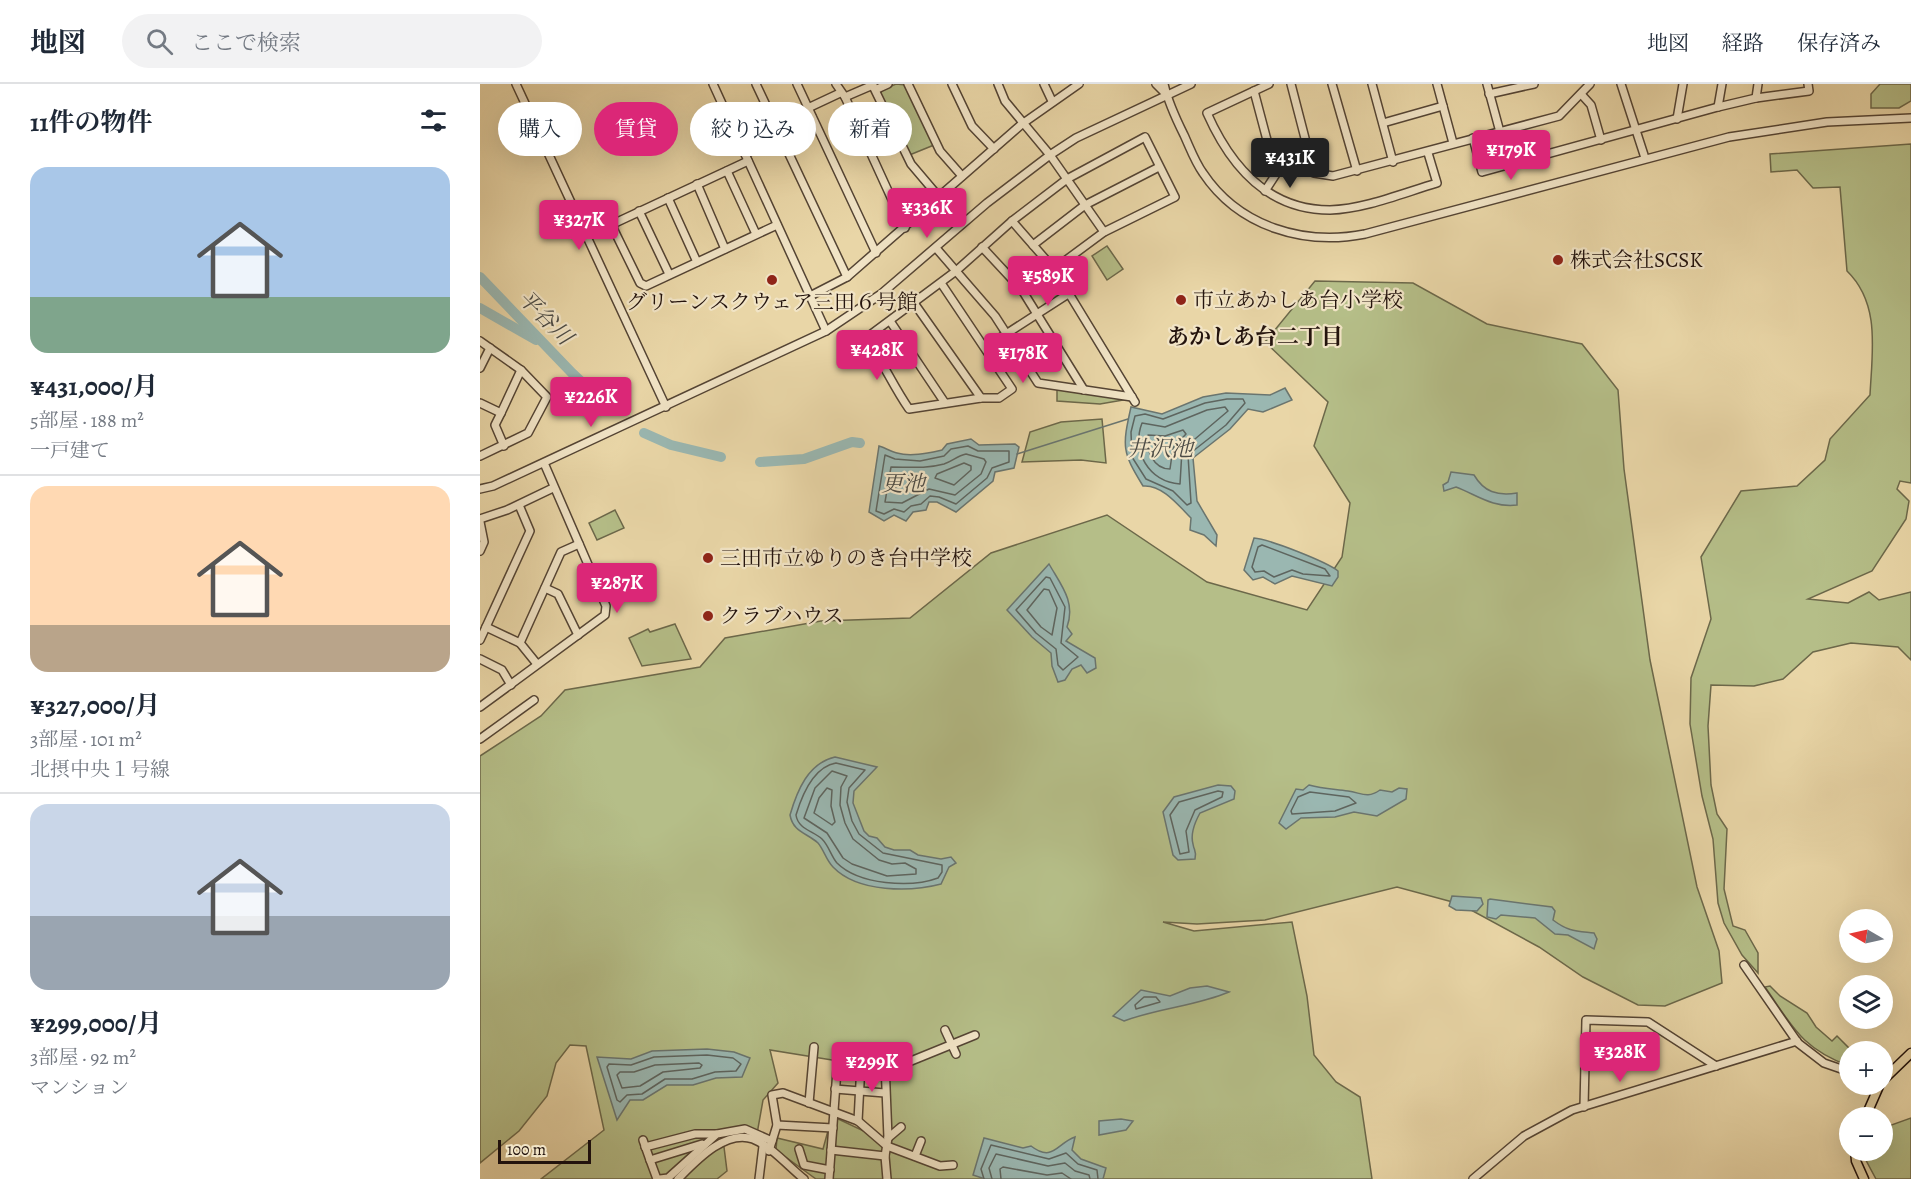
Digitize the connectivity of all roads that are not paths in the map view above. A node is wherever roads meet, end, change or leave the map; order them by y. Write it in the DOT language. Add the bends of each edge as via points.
graph roads {
  1 [pos="516,84"];
  2 [pos="713,84"];
  3 [pos="756,84"];
  4 [pos="797,84"];
  5 [pos="836,84"];
  6 [pos="888,84"];
  7 [pos="909,84"];
  8 [pos="952,84"];
  9 [pos="998,84"];
  10 [pos="1044,84"];
  11 [pos="1079,84"];
  12 [pos="1156,84"];
  13 [pos="1164,84"];
  14 [pos="1191,84"];
  15 [pos="1269,84"];
  16 [pos="1291,84"];
  17 [pos="1332,84"];
  18 [pos="1371,84"];
  19 [pos="1437,84"];
  20 [pos="1487,84"];
  21 [pos="1534,84"];
  22 [pos="1590,84"];
  23 [pos="1621,84"];
  24 [pos="1683,84"];
  25 [pos="1722,84"];
  26 [pos="1758,84"];
  27 [pos="1808,84"];
  28 [pos="874,86"];
  29 [pos="1254,91"];
  30 [pos="1490,94"];
  31 [pos="1581,94"];
  32 [pos="843,95"];
  33 [pos="1167,95"];
  34 [pos="1756,98"];
  35 [pos="1052,101"];
  36 [pos="764,102"];
  37 [pos="805,102"];
  38 [pos="816,105"];
  39 [pos="1443,106"];
  40 [pos="1718,107"];
  41 [pos="1911,118"];
  42 [pos="1677,119"];
  43 [pos="816,123"];
  44 [pos="1022,123"];
  45 [pos="1383,123"];
  46 [pos="1636,130"];
  47 [pos="1500,132"];
  48 [pos="1473,138"];
  49 [pos="1601,140"];
  50 [pos="1453,143"];
  51 [pos="994,149"];
  52 [pos="1428,153"];
  53 [pos="1050,155"];
  54 [pos="750,156"];
  55 [pos="789,156"];
  56 [pos="747,158"];
  57 [pos="1645,158"];
  58 [pos="1393,162"];
  59 [pos="1159,167"];
  60 [pos="727,171"];
  61 [pos="1357,171"];
  62 [pos="962,176"];
  63 [pos="1067,179"];
  64 [pos="697,184"];
  65 [pos="1265,191"];
  66 [pos="939,197"];
  67 [pos="668,198"];
  68 [pos="1085,205"];
  69 [pos="639,211"];
  70 [pos="1012,221"];
  71 [pos="777,225"];
  72 [pos="905,228"];
  73 [pos="1104,232"];
  74 [pos="756,234"];
  75 [pos="1033,244"];
  76 [pos="936,248"];
  77 [pos="982,248"];
  78 [pos="725,249"];
  79 [pos="876,253"];
  80 [pos="697,262"];
  81 [pos="1054,269"];
  82 [pos="956,272"];
  83 [pos="669,274"];
  84 [pos="847,277"];
  85 [pos="941,283"];
  86 [pos="1068,294"];
  87 [pos="810,296"];
  88 [pos="914,303"];
  89 [pos="1037,314"];
  90 [pos="890,321"];
  91 [pos="826,331"];
  92 [pos="1006,334"];
  93 [pos="480,341"];
  94 [pos="986,347"];
  95 [pos="490,348"];
  96 [pos="480,368"];
  97 [pos="521,370"];
  98 [pos="1084,390"];
  99 [pos="981,398"];
  100 [pos="480,403"];
  101 [pos="945,403"];
  102 [pos="666,406"];
  103 [pos="501,413"];
  104 [pos="504,446"];
  105 [pos="480,456"];
  106 [pos="544,463"];
  107 [pos="553,488"];
  108 [pos="480,489"];
  109 [pos="519,505"];
  110 [pos="480,520"];
  111 [pos="579,544"];
  112 [pos="480,551"];
  113 [pos="545,588"];
  114 [pos="486,627"];
  115 [pos="578,635"];
  116 [pos="480,640"];
  117 [pos="520,643"];
  118 [pos="480,659"];
  119 [pos="537,664"];
  120 [pos="511,684"];
  121 [pos="534,700"];
  122 [pos="480,707"];
  123 [pos="480,739"];
  124 [pos="1744,965"];
  125 [pos="945,1030"];
  126 [pos="975,1035"];
  127 [pos="1797,1041"];
  128 [pos="952,1045"];
  129 [pos="814,1047"];
  130 [pos="1911,1053"];
  131 [pos="956,1054"];
  132 [pos="885,1063"];
  133 [pos="861,1064"];
  134 [pos="1716,1066"];
  135 [pos="1839,1068"];
  136 [pos="1893,1071"];
  137 [pos="835,1089"];
  138 [pos="859,1091"];
  139 [pos="885,1093"];
  140 [pos="809,1103"];
  141 [pos="1584,1107"];
  142 [pos="885,1110"];
  143 [pos="894,1111"];
  144 [pos="834,1113"];
  145 [pos="858,1121"];
  146 [pos="777,1125"];
  147 [pos="901,1127"];
  148 [pos="833,1128"];
  149 [pos="717,1134"];
  150 [pos="772,1141"];
  151 [pos="921,1141"];
  152 [pos="888,1142"];
  153 [pos="704,1143"];
  154 [pos="766,1148"];
  155 [pos="799,1149"];
  156 [pos="831,1150"];
  157 [pos="675,1153"];
  158 [pos="885,1156"];
  159 [pos="915,1156"];
  160 [pos="650,1160"];
  161 [pos="1856,1161"];
  162 [pos="953,1165"];
  163 [pos="679,1166"];
  164 [pos="830,1170"];
  165 [pos="658,1179"];
  166 [pos="678,1179"];
  167 [pos="759,1179"];
  168 [pos="804,1179"];
  169 [pos="829,1179"];
  170 [pos="887,1179"];
  171 [pos="1473,1179"];
  172 [pos="1864,1179"];
  1 -- 102 [label="street"];
  2 -- 56 [label="street"];
  3 -- 36 [label="street"];
  4 -- 37 [label="street"];
  5 -- 32 [label="street"];
  6 -- 28 [label="street"];
  7 -- 62 [label="street" via="940,151"];
  8 -- 51 [label="street" via="972,126"];
  9 -- 44 [label="street"];
  10 -- 35 [label="street"];
  11 -- 35 [label="street"];
  12 -- 33 [label="street"];
  13 -- 33 [label="street"];
  14 -- 33 [label="street"];
  15 -- 29 [label="street"];
  16 -- 61 [label="street" via="1314,174 1333,176"];
  17 -- 61 [label="street"];
  18 -- 45 [label="street"];
  19 -- 39 [label="street"];
  20 -- 30 [label="street"];
  21 -- 30 [label="street"];
  22 -- 31 [label="street"];
  23 -- 46 [label="street"];
  24 -- 42 [label="street"];
  25 -- 40 [label="street"];
  26 -- 34 [label="street"];
  27 -- 34 [label="street" via="1809,91"];
  28 -- 32 [label="street"];
  28 -- 66 [label="street" via="911,164"];
  29 -- 65 [label="street" via="1276,174"];
  29 -- 65 [label="street" via="1207,113 1229,157"];
  30 -- 47 [label="street"];
  31 -- 47 [label="street" via="1559,116"];
  31 -- 49 [label="street" via="1591,105"];
  32 -- 38 [label="street"];
  32 -- 72 [label="street"];
  33 -- 53 [label="street" via="1076,138"];
  33 -- 57 [label="street" via="1202,172 1213,186 1257,221 1302,237 1334,239 1365,234"];
  34 -- 40 [label="street"];
  35 -- 44 [label="street"];
  39 -- 45 [label="street"];
  39 -- 50 [label="street"];
  40 -- 42 [label="street"];
  41 -- 57 [label="street" via="1778,128"];
  42 -- 46 [label="street"];
  43 -- 79 [label="street"];
  44 -- 51 [label="street"];
  44 -- 53 [label="street"];
  45 -- 58 [label="street"];
  46 -- 49 [label="street"];
  46 -- 57 [label="street"];
  47 -- 48 [label="street"];
  48 -- 49 [label="street" via="1482,172"];
  48 -- 50 [label="street"];
  50 -- 52 [label="street"];
  51 -- 62 [label="street"];
  52 -- 58 [label="street"];
  52 -- 65 [label="street" via="1437,183 1359,205 1330,210 1307,207"];
  53 -- 63 [label="street"];
  53 -- 76 [label="street"];
  54 -- 56 [label="street"];
  55 -- 84 [label="street"];
  56 -- 60 [label="street"];
  56 -- 71 [label="street"];
  58 -- 61 [label="street"];
  59 -- 63 [label="street" via="1145,137"];
  59 -- 68 [label="street"];
  59 -- 73 [label="street" via="1175,197"];
  60 -- 64 [label="street"];
  60 -- 74 [label="street"];
  62 -- 66 [label="street"];
  63 -- 68 [label="street"];
  63 -- 70 [label="street"];
  64 -- 67 [label="street"];
  64 -- 78 [label="street"];
  66 -- 72 [label="street"];
  67 -- 69 [label="street"];
  67 -- 80 [label="street"];
  68 -- 73 [label="street"];
  68 -- 75 [label="street"];
  69 -- 83 [label="street"];
  69 -- 83 [label="street" via="615,223 613,228 640,283 646,286"];
  70 -- 75 [label="street"];
  70 -- 77 [label="street"];
  71 -- 74 [label="street"];
  71 -- 87 [label="street"];
  72 -- 79 [label="street"];
  73 -- 81 [label="street"];
  74 -- 78 [label="street"];
  75 -- 81 [label="street"];
  76 -- 82 [label="street"];
  76 -- 91 [label="street" via="881,294"];
  77 -- 82 [label="street"];
  77 -- 89 [label="street" via="1022,290"];
  78 -- 80 [label="street"];
  79 -- 84 [label="street"];
  80 -- 83 [label="street"];
  81 -- 86 [label="street"];
  82 -- 85 [label="street"];
  82 -- 92 [label="street"];
  84 -- 87 [label="street"];
  85 -- 88 [label="street"];
  85 -- 94 [label="street"];
  86 -- 89 [label="street"];
  86 -- 98 [label="street" via="1134,399"];
  87 -- 91 [label="street"];
  88 -- 90 [label="street"];
  88 -- 99 [label="street"];
  89 -- 92 [label="street"];
  89 -- 98 [label="street"];
  90 -- 101 [label="street"];
  90 -- 101 [label="street" via="866,338 909,410"];
  91 -- 102 [label="street"];
  92 -- 94 [label="street"];
  92 -- 98 [label="street" via="1038,383"];
  93 -- 95 [label="street"];
  94 -- 99 [label="street" via="1012,389 999,398"];
  95 -- 96 [label="street"];
  95 -- 97 [label="street"];
  97 -- 103 [label="street"];
  97 -- 104 [label="street" via="546,397 528,433"];
  99 -- 101 [label="street"];
  100 -- 103 [label="street"];
  102 -- 106 [label="street"];
  103 -- 104 [label="street" via="495,425"];
  104 -- 105 [label="street"];
  106 -- 107 [label="street"];
  106 -- 108 [label="street"];
  107 -- 109 [label="street"];
  107 -- 111 [label="street"];
  109 -- 110 [label="street"];
  109 -- 114 [label="street" via="530,531"];
  110 -- 112 [label="street" via="484,542"];
  111 -- 113 [label="street" via="561,552"];
  111 -- 115 [label="street" via="606,606 604,615"];
  113 -- 115 [label="street" via="558,594"];
  113 -- 117 [label="street"];
  114 -- 116 [label="street"];
  114 -- 117 [label="street"];
  115 -- 119 [label="street"];
  117 -- 119 [label="street"];
  118 -- 120 [label="street" via="502,669"];
  119 -- 120 [label="street"];
  120 -- 122 [label="street"];
  121 -- 123 [label="street"];
  124 -- 127 [label="street"];
  125 -- 128 [label="street"];
  126 -- 128 [label="street"];
  127 -- 134 [label="street"];
  127 -- 135 [label="street" via="1824,1063"];
  128 -- 131 [label="street"];
  128 -- 132 [label="street" via="911,1061 904,1058"];
  129 -- 140 [label="street"];
  130 -- 136 [label="main road"];
  132 -- 133 [label="street"];
  132 -- 139 [label="street"];
  133 -- 137 [label="street" via="847,1065 838,1056"];
  133 -- 138 [label="street"];
  134 -- 141 [label="street"];
  134 -- 141 [label="street" via="1647,1022 1586,1020"];
  137 -- 138 [label="street"];
  137 -- 144 [label="street"];
  138 -- 139 [label="street"];
  138 -- 145 [label="street"];
  139 -- 142 [label="street"];
  140 -- 144 [label="street"];
  140 -- 146 [label="street" via="783,1093 772,1095"];
  141 -- 171 [label="street" via="1533,1130"];
  142 -- 143 [label="street"];
  142 -- 152 [label="street"];
  144 -- 145 [label="street"];
  144 -- 148 [label="street"];
  145 -- 152 [label="street"];
  146 -- 148 [label="street"];
  146 -- 150 [label="street"];
  147 -- 152 [label="street"];
  148 -- 156 [label="street"];
  149 -- 150 [label="street" via="745,1129"];
  149 -- 153 [label="street"];
  149 -- 160 [label="street" via="644,1143"];
  150 -- 154 [label="street"];
  151 -- 159 [label="street"];
  152 -- 158 [label="street"];
  152 -- 159 [label="street"];
  153 -- 157 [label="street"];
  153 -- 163 [label="street"];
  154 -- 166 [label="street" via="754,1139 730,1139"];
  154 -- 167 [label="street"];
  154 -- 168 [label="street"];
  155 -- 164 [label="street" via="804,1166"];
  156 -- 158 [label="street"];
  156 -- 164 [label="street"];
  157 -- 160 [label="street"];
  157 -- 163 [label="street"];
  158 -- 170 [label="street"];
  159 -- 162 [label="street" via="940,1166"];
  160 -- 165 [label="street"];
  161 -- 172 [label="main road"];
  163 -- 165 [label="street" via="668,1178"];
  164 -- 169 [label="street"];
}
